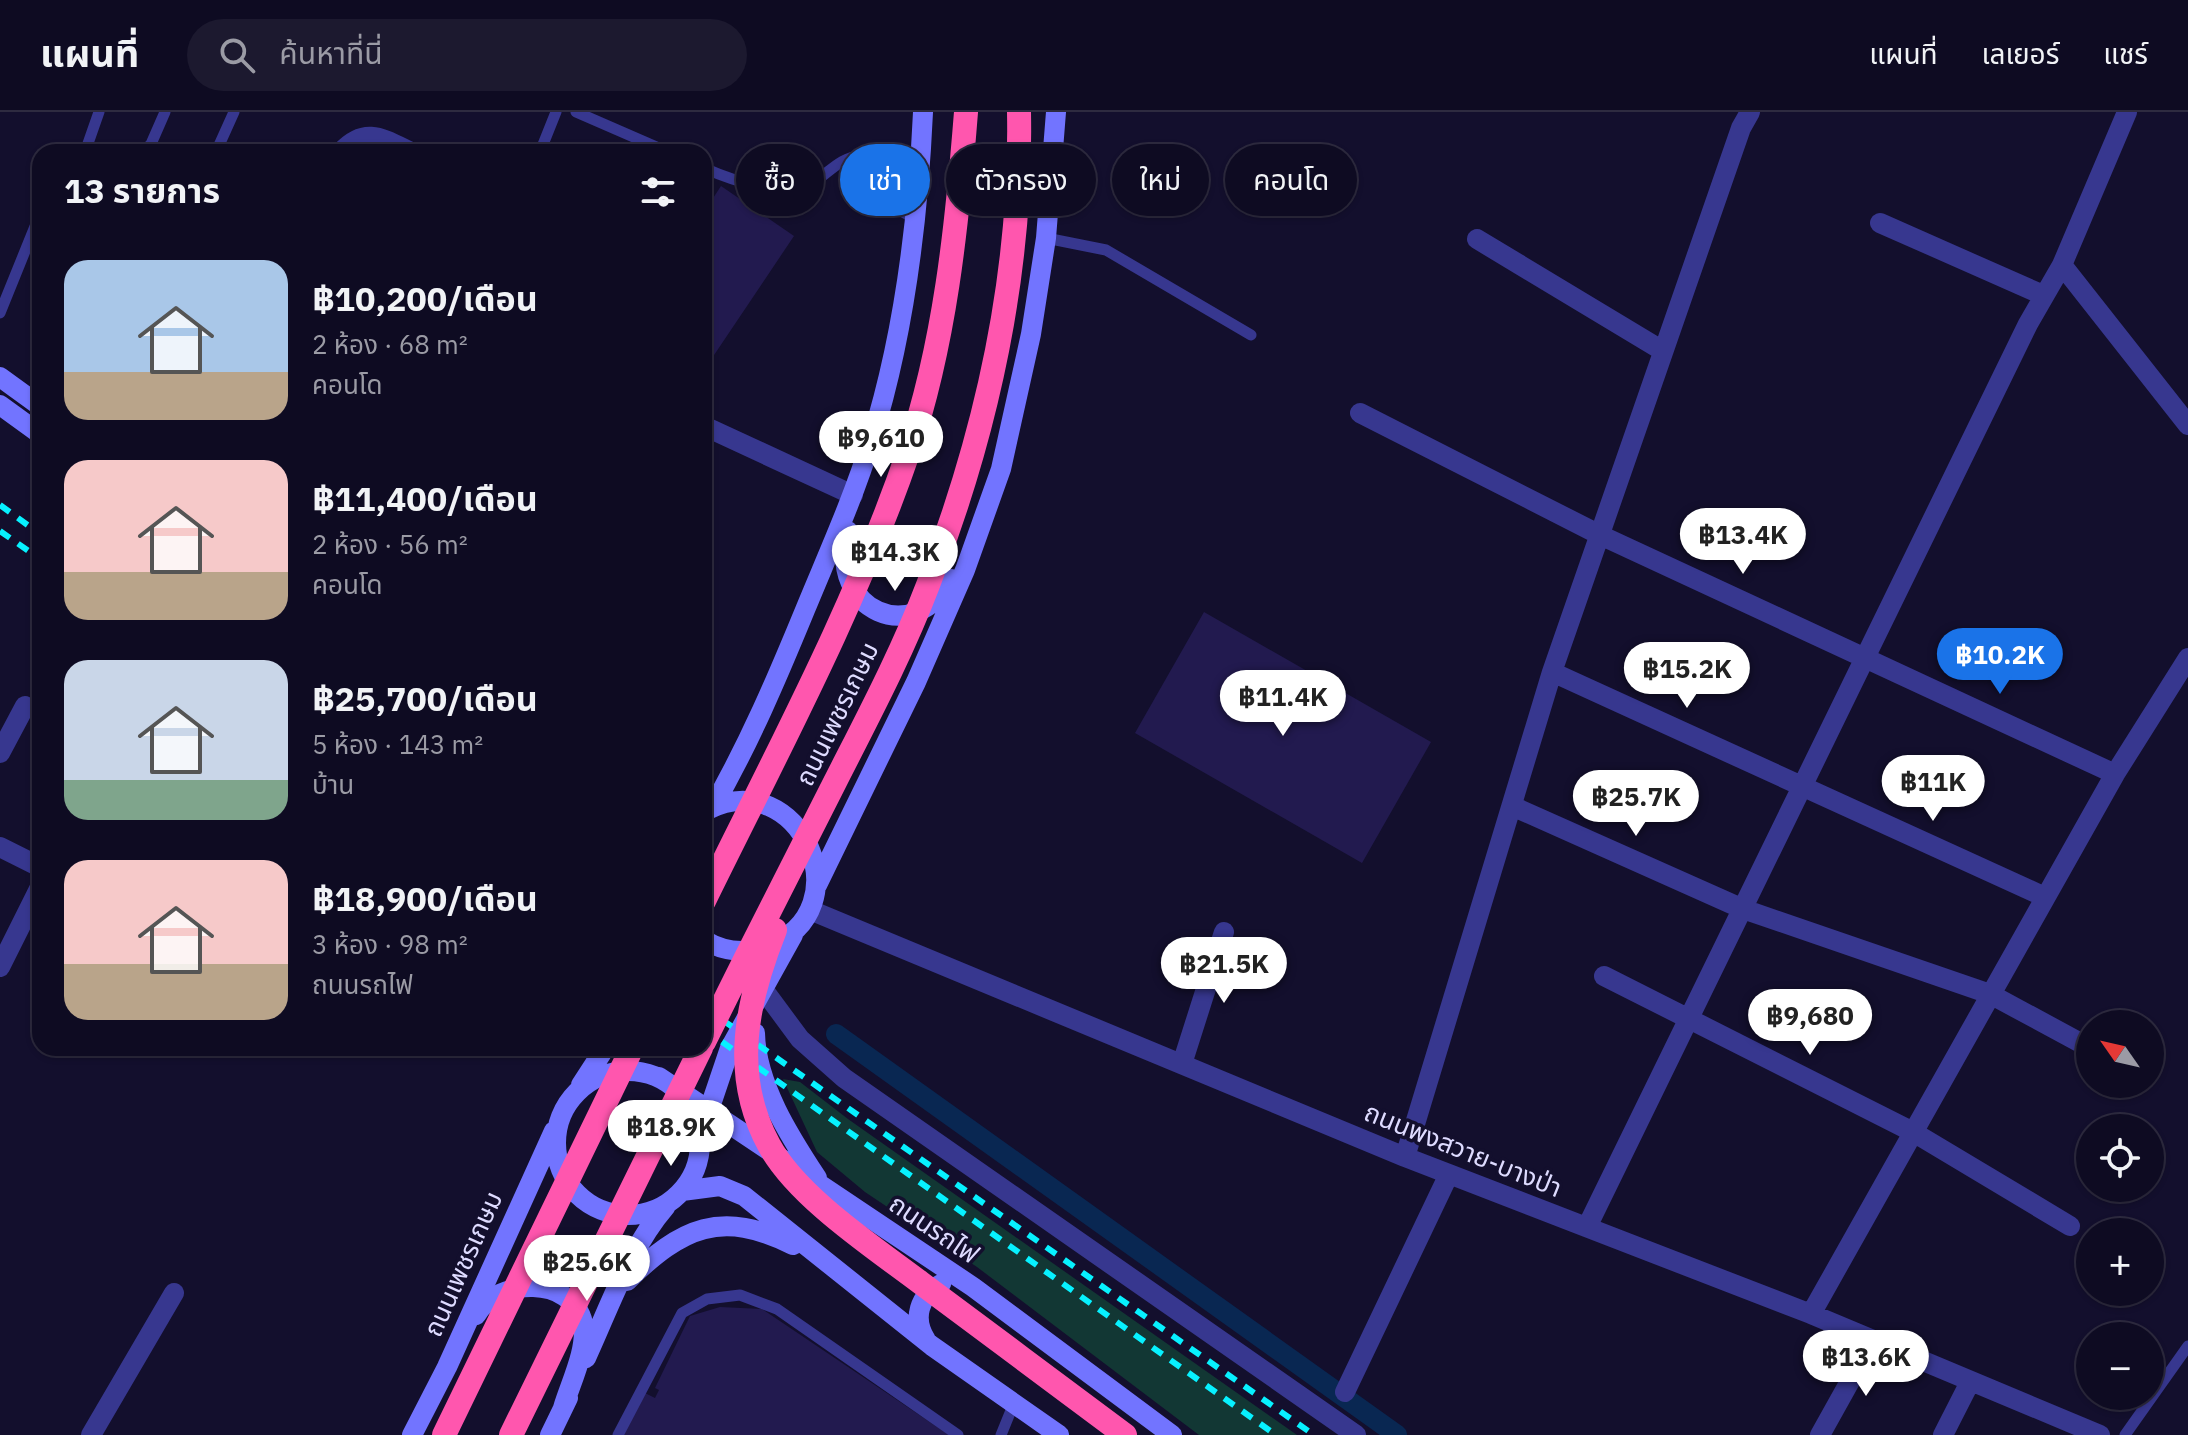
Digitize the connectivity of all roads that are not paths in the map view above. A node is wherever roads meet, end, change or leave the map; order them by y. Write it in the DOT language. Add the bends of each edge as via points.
graph roads {
  1 [pos="99,112"];
  2 [pos="165,112"];
  3 [pos="234,112"];
  4 [pos="556,112"];
  5 [pos="576,112"];
  6 [pos="923,112"];
  7 [pos="966,112"];
  8 [pos="1019,112"];
  9 [pos="1056,112"];
  10 [pos="1750,112"];
  11 [pos="2127,112"];
  12 [pos="88,144"];
  13 [pos="151,144"];
  14 [pos="220,144"];
  15 [pos="350,144"];
  16 [pos="395,144"];
  17 [pos="543,144"];
  18 [pos="650,144"];
  19 [pos="712,171"];
  20 [pos="915,218"];
  21 [pos="1880,223"];
  22 [pos="32,234"];
  23 [pos="1046,238"];
  24 [pos="1477,239"];
  25 [pos="2062,265"];
  26 [pos="2043,295"];
  27 [pos="0,313"];
  28 [pos="1251,335"];
  29 [pos="1663,351"];
  30 [pos="0,377"];
  31 [pos="32,400"];
  32 [pos="0,405"];
  33 [pos="1360,413"];
  34 [pos="2188,425"];
  35 [pos="32,428"];
  36 [pos="712,430"];
  37 [pos="872,439"];
  38 [pos="1001,469"];
  39 [pos="853,495"];
  40 [pos="1600,535"];
  41 [pos="1866,658"];
  42 [pos="2188,658"];
  43 [pos="891,672"];
  44 [pos="1552,672"];
  45 [pos="25,706"];
  46 [pos="0,753"];
  47 [pos="2115,774"];
  48 [pos="1803,788"];
  49 [pos="712,803"];
  50 [pos="1512,806"];
  51 [pos="712,809"];
  52 [pos="0,847"];
  53 [pos="32,863"];
  54 [pos="712,885"];
  55 [pos="817,885"];
  56 [pos="2045,897"];
  57 [pos="32,903"];
  58 [pos="1743,909"];
  59 [pos="810,910"];
  60 [pos="796,929"];
  61 [pos="1224,932"];
  62 [pos="712,943"];
  63 [pos="0,967"];
  64 [pos="1604,976"];
  65 [pos="1990,994"];
  66 [pos="758,997"];
  67 [pos="1688,1021"];
  68 [pos="712,1026"];
  69 [pos="2076,1040"];
  70 [pos="600,1056"];
  71 [pos="628,1056"];
  72 [pos="697,1056"];
  73 [pos="1182,1064"];
  74 [pos="659,1077"];
  75 [pos="574,1095"];
  76 [pos="707,1110"];
  77 [pos="562,1114"];
  78 [pos="1913,1132"];
  79 [pos="699,1154"];
  80 [pos="1405,1157"];
  81 [pos="1449,1174"];
  82 [pos="823,1187"];
  83 [pos="677,1196"];
  84 [pos="2070,1226"];
  85 [pos="1587,1227"];
  86 [pos="825,1261"];
  87 [pos="973,1287"];
  88 [pos="617,1291"];
  89 [pos="174,1293"];
  90 [pos="1811,1314"];
  91 [pos="1873,1340"];
  92 [pos="932,1346"];
  93 [pos="2188,1346"];
  94 [pos="447,1367"];
  95 [pos="1970,1382"];
  96 [pos="1345,1392"];
  97 [pos="1014,1403"];
  98 [pos="563,1408"];
  99 [pos="2056,1427"];
  100 [pos="91,1435"];
  101 [pos="412,1435"];
  102 [pos="444,1435"];
  103 [pos="511,1435"];
  104 [pos="550,1435"];
  105 [pos="618,1435"];
  106 [pos="958,1435"];
  107 [pos="1001,1435"];
  108 [pos="1059,1435"];
  109 [pos="1125,1435"];
  110 [pos="1172,1435"];
  111 [pos="1356,1435"];
  112 [pos="1820,1435"];
  113 [pos="1943,1435"];
  114 [pos="2100,1435"];
  115 [pos="2125,1435"];
  1 -- 12 [label="lane"];
  2 -- 13 [label="lane"];
  3 -- 14 [label="lane"];
  4 -- 17 [label="lane"];
  5 -- 18 [label="lane"];
  6 -- 20 [label="main road"];
  7 -- 54 [label="highway, ถนนเพชรเกษม, bridge" via="957,227 909,450 833,637"];
  8 -- 43 [label="highway, ถนนเพชรเกษม, bridge" via="1002,333 970,466"];
  9 -- 23 [label="main road"];
  10 -- 29 [label="street"];
  11 -- 25 [label="street"];
  15 -- 16 [label="street" via="372,133"];
  19 -- 20 [label="lane" via="748,184 798,190 833,166 861,156 875,163 893,206"];
  20 -- 37 [label="main road" via="892,362"];
  21 -- 26 [label="street"];
  22 -- 27 [label="lane"];
  23 -- 28 [label="lane" via="1106,250"];
  23 -- 38 [label="main road"];
  24 -- 29 [label="street"];
  25 -- 26 [label="street"];
  25 -- 34 [label="street"];
  26 -- 41 [label="street"];
  29 -- 40 [label="street"];
  30 -- 31 [label="main road"];
  32 -- 35 [label="main road"];
  33 -- 40 [label="street"];
  36 -- 39 [label="street"];
  37 -- 38 [label="main road" via="843,555 844,572 861,601 894,615 921,610 944,593"];
  37 -- 39 [label="main road"];
  38 -- 55 [label="main road" via="916,682"];
  39 -- 49 [label="main road" via="761,717"];
  40 -- 41 [label="street"];
  40 -- 44 [label="street"];
  41 -- 47 [label="street"];
  41 -- 48 [label="street"];
  42 -- 47 [label="street"];
  43 -- 68 [label="highway, ถนนเพชรเกษม, bridge"];
  43 -- 109 [label="highway, bridge" via="752,992 744,1042 746,1075 758,1116 769,1145 786,1168 849,1229"];
  44 -- 48 [label="street"];
  44 -- 50 [label="street"];
  45 -- 46 [label="street"];
  47 -- 56 [label="street"];
  48 -- 56 [label="street"];
  48 -- 58 [label="street"];
  50 -- 58 [label="street"];
  50 -- 80 [label="street"];
  51 -- 55 [label="main road" via="738,801 764,804 787,816 805,835 815,859"];
  52 -- 53 [label="street"];
  55 -- 59 [label="main road"];
  56 -- 65 [label="street"];
  57 -- 63 [label="street"];
  58 -- 65 [label="street"];
  58 -- 67 [label="street"];
  59 -- 60 [label="main road"];
  59 -- 73 [label="street, ถนนพงสวาย-บางป่า"];
  60 -- 62 [label="main road" via="757,950 735,951"];
  60 -- 66 [label="main road"];
  61 -- 73 [label="street"];
  64 -- 67 [label="street"];
  65 -- 69 [label="street"];
  65 -- 78 [label="street"];
  66 -- 76 [label="main road" via="730,1048"];
  66 -- 82 [label="main road" via="755,1043 761,1070 797,1147"];
  66 -- 111 [label="street" via="844,1078"];
  67 -- 78 [label="street"];
  67 -- 85 [label="street"];
  70 -- 75 [label="main road"];
  71 -- 102 [label="highway, bridge"];
  72 -- 103 [label="highway, bridge"];
  73 -- 80 [label="street, ถนนพงสวาย-บางป่า"];
  74 -- 75 [label="main road" via="614,1072 592,1080"];
  74 -- 76 [label="main road, ถนนรถไฟ"];
  74 -- 79 [label="main road" via="692,1109"];
  75 -- 77 [label="main road, ถนนเพชรเกษม"];
  76 -- 79 [label="main road"];
  76 -- 82 [label="main road, ถนนรถไฟ"];
  77 -- 83 [label="main road" via="556,1137 558,1161 567,1183 583,1200 627,1215 651,1212"];
  77 -- 94 [label="main road, ถนนเพชรเกษม"];
  78 -- 84 [label="street"];
  78 -- 90 [label="street"];
  79 -- 83 [label="main road"];
  80 -- 81 [label="street, ถนนพงสวาย-บางป่า"];
  81 -- 85 [label="street, ถนนพงสวาย-บางป่า"];
  81 -- 96 [label="street"];
  82 -- 87 [label="main road, ถนนรถไฟ"];
  83 -- 86 [label="main road" via="720,1186 732,1190"];
  83 -- 88 [label="main road" via="649,1227"];
  85 -- 90 [label="street, ถนนพงสวาย-บางป่า"];
  86 -- 88 [label="main road" via="753,1228 715,1226 673,1242"];
  86 -- 92 [label="main road"];
  87 -- 92 [label="main road" via="942,1283 925,1296 919,1328"];
  87 -- 110 [label="main road, ถนนรถไฟ"];
  88 -- 98 [label="main road"];
  89 -- 100 [label="street"];
  90 -- 91 [label="street, ถนนพงสวาย-บางป่า"];
  91 -- 95 [label="street, ถนนพงสวาย-บางป่า"];
  91 -- 112 [label="street"];
  92 -- 97 [label="main road"];
  93 -- 115 [label="lane"];
  94 -- 98 [label="main road" via="481,1307 497,1294 527,1287 557,1294 583,1321 583,1341"];
  94 -- 101 [label="main road, ถนนเพชรเกษม"];
  95 -- 99 [label="street, ถนนพงสวาย-บางป่า"];
  95 -- 113 [label="street"];
  97 -- 107 [label="lane"];
  97 -- 108 [label="main road"];
  98 -- 104 [label="main road"];
  99 -- 114 [label="street, ถนนพงสวาย-บางป่า"];
  105 -- 106 [label="lane" via="682,1313 707,1299 740,1295 777,1309"];
}
